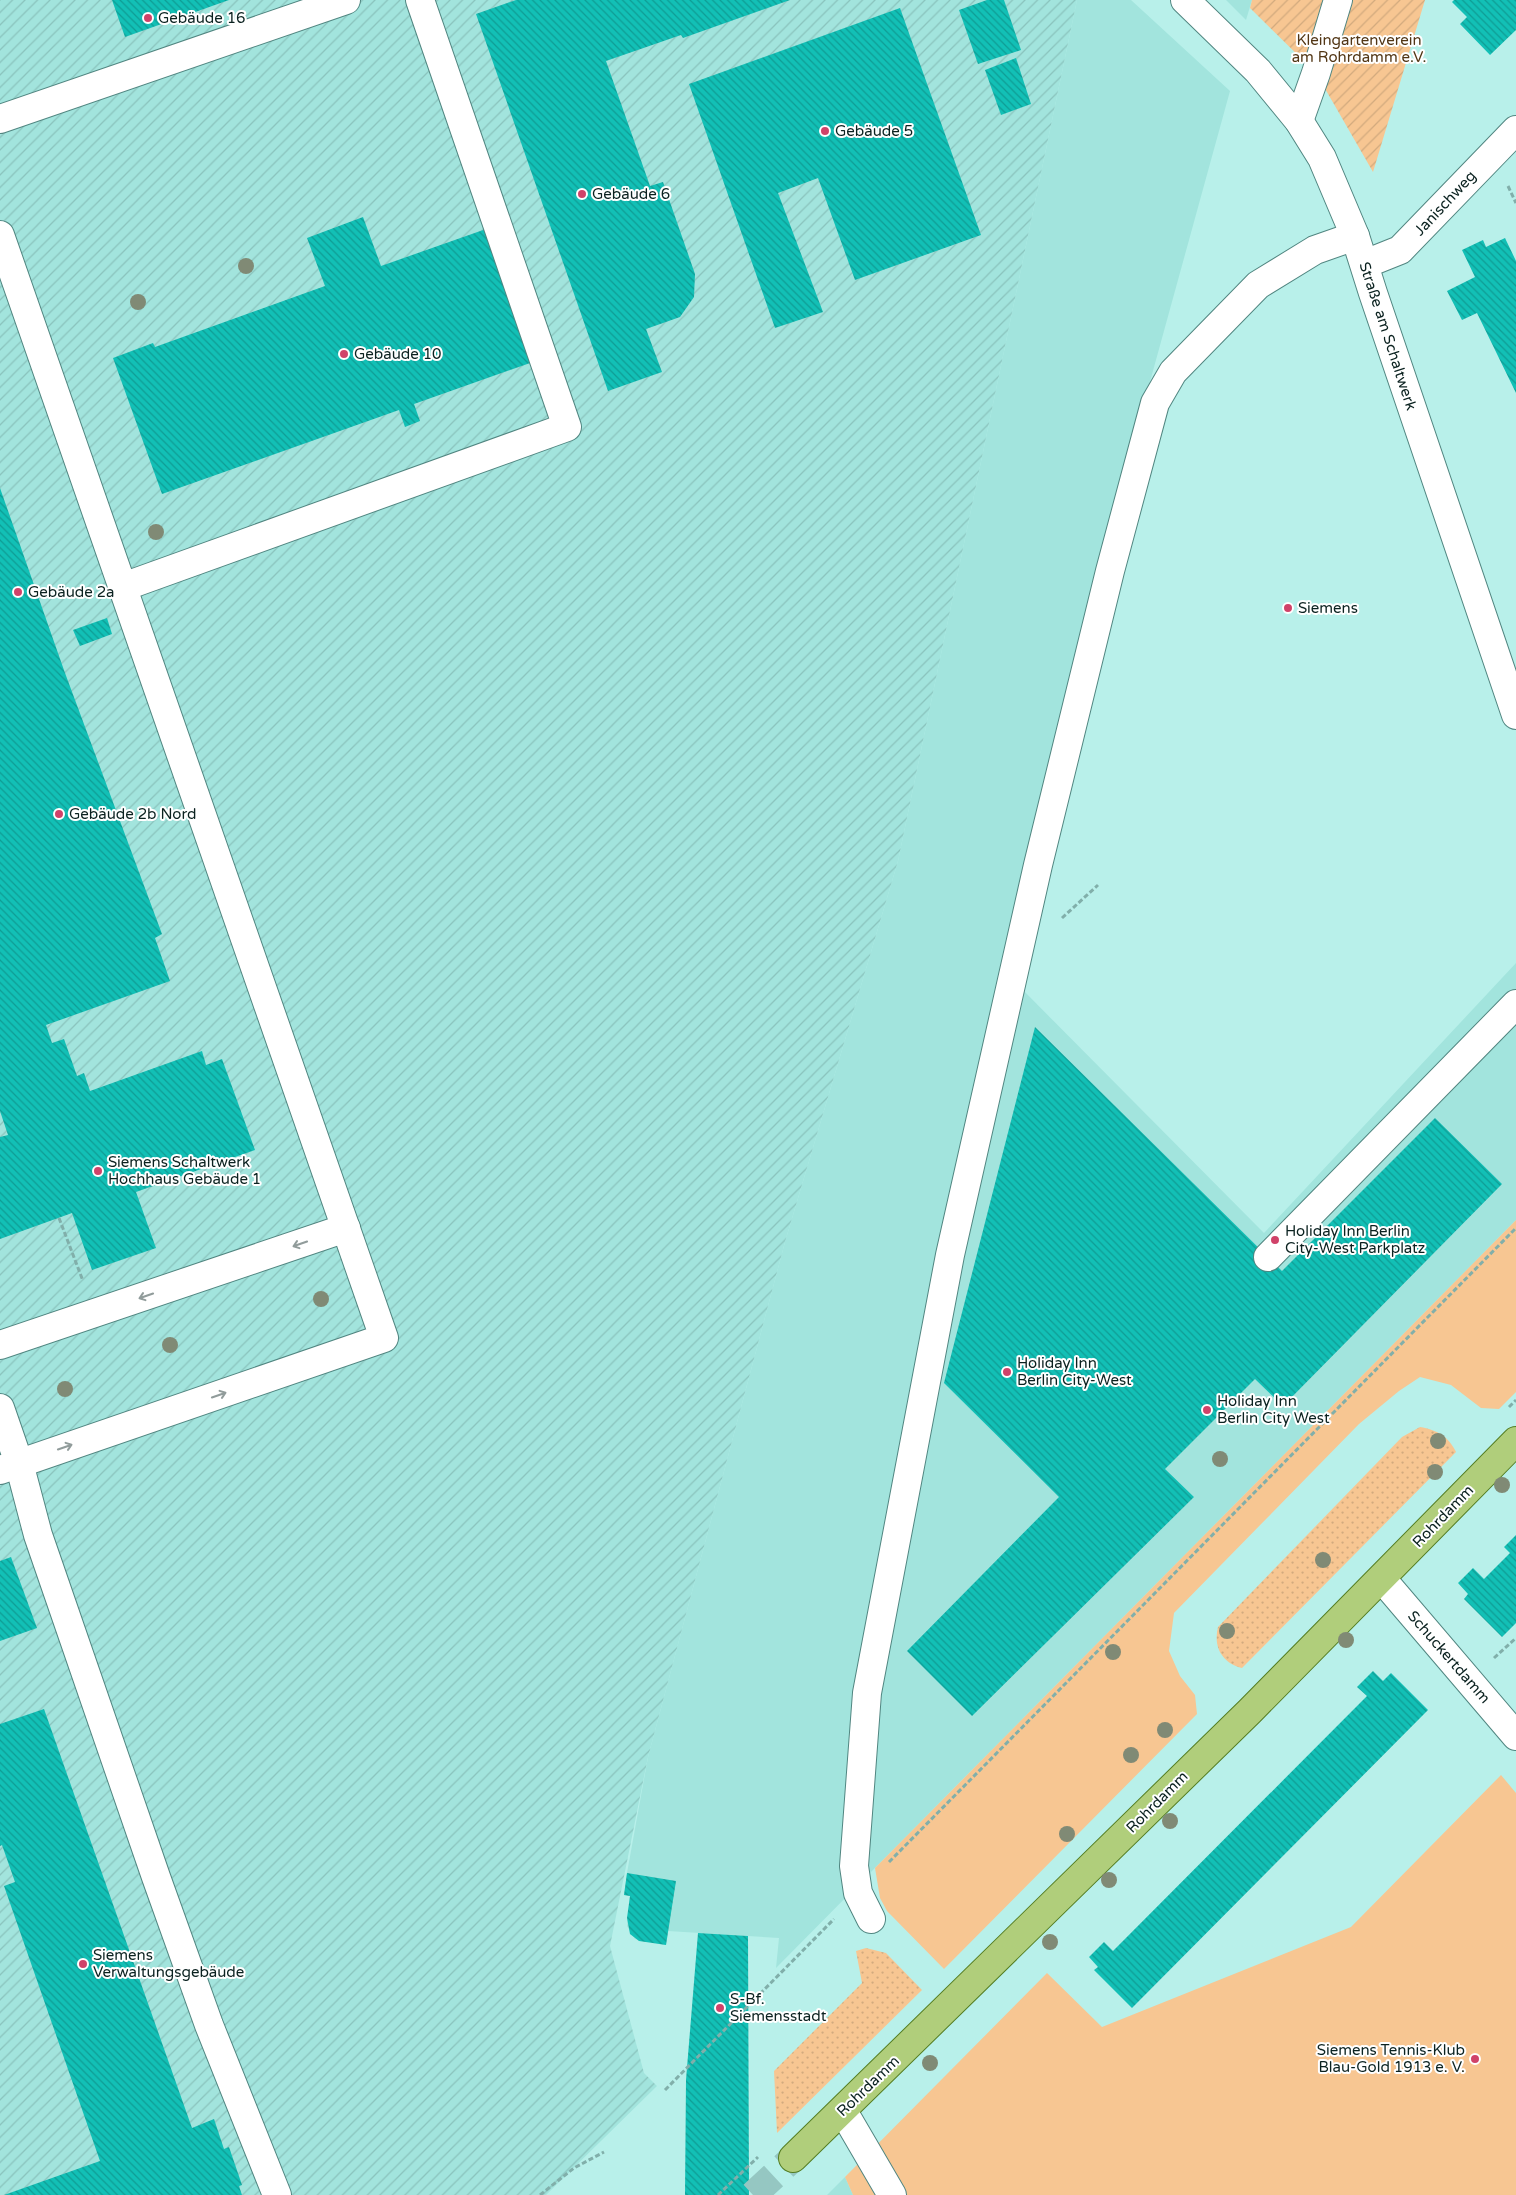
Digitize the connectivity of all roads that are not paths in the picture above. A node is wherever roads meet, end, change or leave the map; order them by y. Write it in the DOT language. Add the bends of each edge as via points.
graph roads {
  1 [pos="346,0"];
  2 [pos="420,0"];
  3 [pos="1185,0"];
  4 [pos="1338,0"];
  5 [pos="0,119"];
  6 [pos="1299,121"];
  7 [pos="1516,130"];
  8 [pos="0,235"];
  9 [pos="1355,236"];
  10 [pos="1365,264"];
  11 [pos="123,587"];
  12 [pos="1516,715"];
  13 [pos="1516,1004"];
  14 [pos="346,1228"];
  15 [pos="1268,1257"];
  16 [pos="0,1345"];
  17 [pos="0,1408"];
  18 [pos="1516,1441"];
  19 [pos="9,1466"];
  20 [pos="1382,1579"];
  21 [pos="1516,1736"];
  22 [pos="871,1919"];
  23 [pos="843,2111"];
  24 [pos="793,2158"];
  25 [pos="277,2195"];
  26 [pos="892,2195"];
  1 -- 5 [label="street"];
  2 -- 11 [label="street" via="567,427"];
  3 -- 6 [label="street, Straße am Schaltwerk" via="1258,71"];
  4 -- 6 [label="street"];
  6 -- 9 [label="street, Straße am Schaltwerk" via="1322,158"];
  7 -- 10 [label="street, Janischweg" via="1400,250"];
  8 -- 11 [label="street"];
  9 -- 10 [label="street, Straße am Schaltwerk"];
  9 -- 22 [label="street" via="1315,250 1258,285 1173,372 1155,403 1110,570 1038,865 950,1255 867,1693 854,1866 858,1893"];
  10 -- 12 [label="street, Straße am Schaltwerk" via="1372,293"];
  11 -- 14 [label="street"];
  13 -- 15 [label="street"];
  14 -- 16 [label="street, one-way"];
  19 -- 14 [label="street, one-way" via="384,1338"];
  17 -- 19 [label="street"];
  18 -- 20 [label="main road, Rohrdamm"];
  19 -- 25 [label="street" via="38,1535 209,2025"];
  20 -- 21 [label="street, Schuckertdamm"];
  20 -- 23 [label="main road, Rohrdamm"];
  23 -- 24 [label="main road, Rohrdamm"];
  23 -- 26 [label="street"];
}
